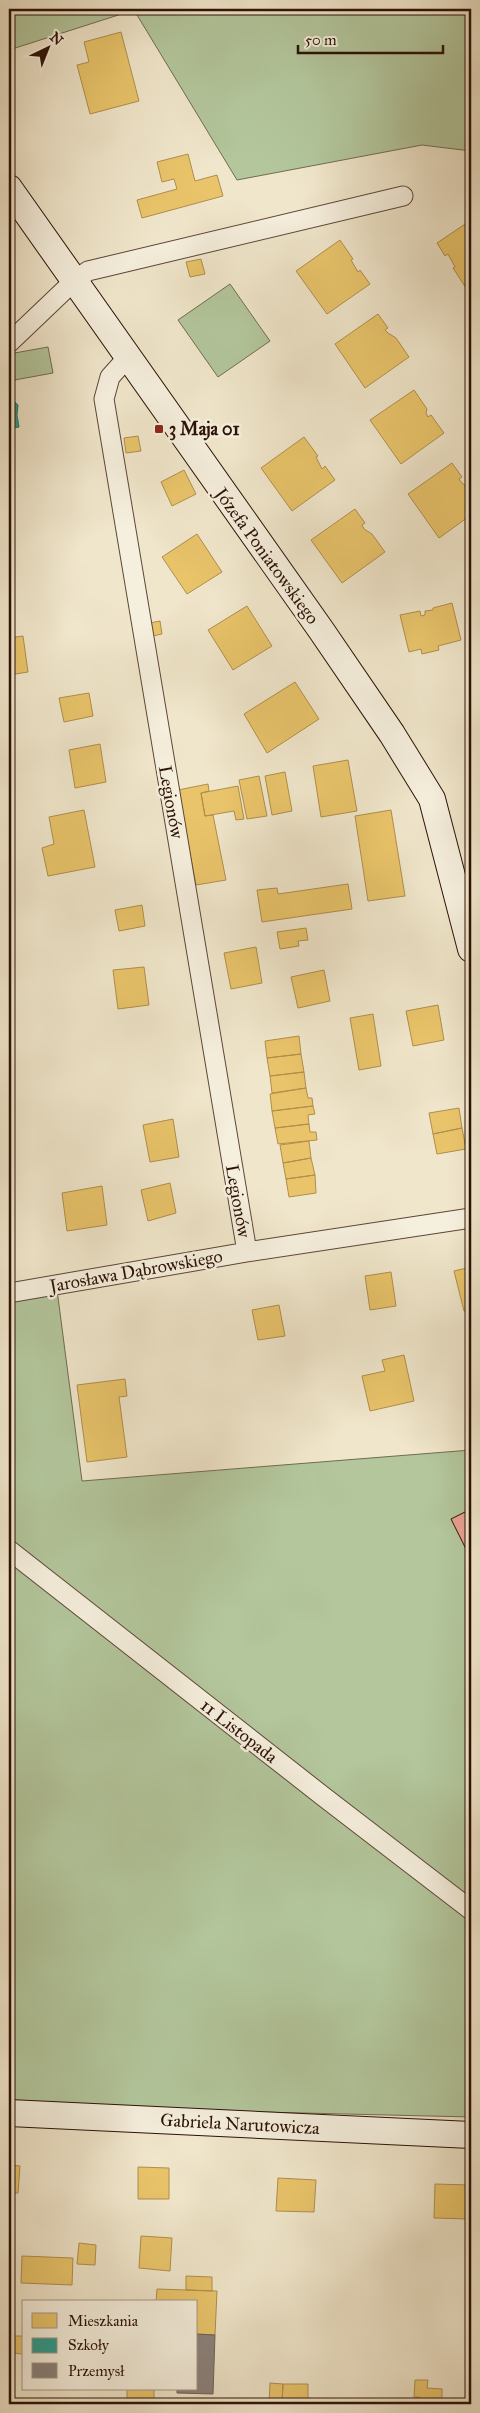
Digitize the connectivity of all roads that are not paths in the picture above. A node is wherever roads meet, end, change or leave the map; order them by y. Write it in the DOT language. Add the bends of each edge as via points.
graph roads {
  1 [pos="9,188"];
  2 [pos="402,196"];
  3 [pos="74,281"];
  4 [pos="9,343"];
  5 [pos="127,358"];
  6 [pos="471,949"];
  7 [pos="471,1218"];
  8 [pos="247,1252"];
  9 [pos="9,1293"];
  10 [pos="9,1550"];
  11 [pos="471,1910"];
  12 [pos="9,2113"];
  13 [pos="471,2135"];
  1 -- 3 [label="street, Józefa Poniatowskiego"];
  2 -- 3 [label="street" via="88,271"];
  3 -- 4 [label="street"];
  3 -- 5 [label="street, Józefa Poniatowskiego"];
  5 -- 6 [label="street, Józefa Poniatowskiego" via="387,726 432,799"];
  5 -- 8 [label="street, Legionów" via="110,377 104,399"];
  7 -- 8 [label="street, Jarosława Dąbrowskiego"];
  8 -- 9 [label="street, Jarosława Dąbrowskiego"];
  10 -- 11 [label="street, 11 Listopada"];
  12 -- 13 [label="street, Gabriela Narutowicza"];
}
